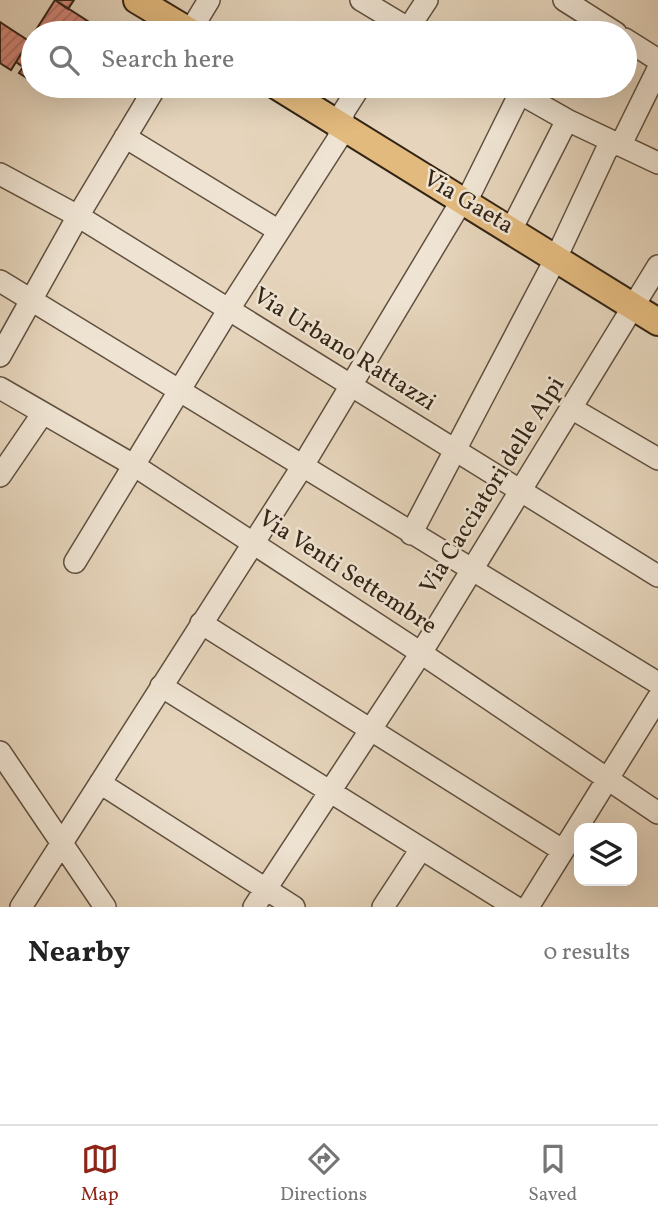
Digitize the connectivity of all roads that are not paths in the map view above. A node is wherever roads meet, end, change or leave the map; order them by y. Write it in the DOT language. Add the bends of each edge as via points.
graph roads {
  1 [pos="137,0"];
  2 [pos="209,0"];
  3 [pos="361,0"];
  4 [pos="427,0"];
  5 [pos="564,0"];
  6 [pos="171,21"];
  7 [pos="197,21"];
  8 [pos="391,21"];
  9 [pos="411,21"];
  10 [pos="597,21"];
  11 [pos="637,47"];
  12 [pos="658,60"];
  13 [pos="658,69"];
  14 [pos="149,98"];
  15 [pos="296,98"];
  16 [pos="352,98"];
  17 [pos="510,98"];
  18 [pos="529,98"];
  19 [pos="567,120"];
  20 [pos="340,125"];
  21 [pos="125,137"];
  22 [pos="614,144"];
  23 [pos="658,163"];
  24 [pos="0,174"];
  25 [pos="464,202"];
  26 [pos="78,216"];
  27 [pos="511,230"];
  28 [pos="279,231"];
  29 [pos="556,258"];
  30 [pos="658,266"];
  31 [pos="0,281"];
  32 [pos="32,301"];
  33 [pos="633,306"];
  34 [pos="229,309"];
  35 [pos="658,322"];
  36 [pos="0,356"];
  37 [pos="352,386"];
  38 [pos="0,388"];
  39 [pos="179,391"];
  40 [pos="571,408"];
  41 [pos="43,413"];
  42 [pos="454,450"];
  43 [pos="658,459"];
  44 [pos="135,466"];
  45 [pos="302,467"];
  46 [pos="0,476"];
  47 [pos="520,492"];
  48 [pos="411,534"];
  49 [pos="252,542"];
  50 [pos="75,562"];
  51 [pos="471,571"];
  52 [pos="658,576"];
  53 [pos="201,624"];
  54 [pos="421,653"];
  55 [pos="658,683"];
  56 [pos="161,686"];
  57 [pos="658,698"];
  58 [pos="371,729"];
  59 [pos="0,752"];
  60 [pos="606,779"];
  61 [pos="100,783"];
  62 [pos="330,792"];
  63 [pos="658,813"];
  64 [pos="63,844"];
  65 [pos="421,849"];
  66 [pos="562,850"];
  67 [pos="260,898"];
  68 [pos="21,907"];
  69 [pos="105,907"];
  70 [pos="294,907"];
  71 [pos="383,907"];
  72 [pos="515,907"];
  73 [pos="528,907"];
  1 -- 6 [label="main road"];
  2 -- 7 [label="street"];
  3 -- 8 [label="street"];
  4 -- 9 [label="street"];
  5 -- 10 [label="street"];
  11 -- 12 [label="street"];
  13 -- 22 [label="street" via="624,138"];
  14 -- 21 [label="street"];
  15 -- 20 [label="main road, Via Gaeta"];
  16 -- 20 [label="street"];
  17 -- 25 [label="street"];
  18 -- 19 [label="street"];
  19 -- 22 [label="street"];
  19 -- 27 [label="street"];
  20 -- 25 [label="main road, Via Gaeta"];
  20 -- 28 [label="street" via="338,139"];
  21 -- 26 [label="street"];
  21 -- 28 [label="street"];
  22 -- 23 [label="street"];
  22 -- 29 [label="street" via="607,149"];
  24 -- 26 [label="street, Via Urbano Rattazzi"];
  25 -- 27 [label="main road, Via Gaeta"];
  25 -- 37 [label="street"];
  26 -- 32 [label="street"];
  26 -- 34 [label="street, Via Urbano Rattazzi"];
  27 -- 29 [label="main road, Via Gaeta"];
  28 -- 34 [label="street"];
  29 -- 33 [label="main road, Via Gaeta"];
  29 -- 42 [label="street"];
  30 -- 33 [label="street, Via Cacciatori delle Alpi"];
  31 -- 32 [label="street"];
  32 -- 36 [label="street"];
  32 -- 39 [label="street"];
  33 -- 35 [label="main road, Via Gaeta"];
  33 -- 40 [label="street, Via Cacciatori delle Alpi"];
  34 -- 37 [label="street, Via Urbano Rattazzi"];
  34 -- 39 [label="street"];
  37 -- 42 [label="street, Via Urbano Rattazzi"];
  37 -- 45 [label="street"];
  38 -- 41 [label="street, Via Venti Settembre"];
  39 -- 44 [label="street"];
  39 -- 45 [label="street"];
  40 -- 43 [label="street"];
  40 -- 47 [label="street, Via Cacciatori delle Alpi"];
  41 -- 44 [label="street, Via Venti Settembre"];
  41 -- 46 [label="street"];
  42 -- 47 [label="street, Via Urbano Rattazzi"];
  42 -- 48 [label="street"];
  44 -- 49 [label="street, Via Venti Settembre"];
  44 -- 50 [label="street"];
  45 -- 48 [label="street"];
  45 -- 49 [label="street"];
  47 -- 51 [label="street, Via Cacciatori delle Alpi"];
  47 -- 52 [label="street, Via Urbano Rattazzi"];
  48 -- 51 [label="street"];
  49 -- 53 [label="street"];
  49 -- 54 [label="street, Via Venti Settembre"];
  51 -- 54 [label="street, Via Cacciatori delle Alpi"];
  51 -- 55 [label="street"];
  53 -- 56 [label="street"];
  53 -- 58 [label="street"];
  54 -- 58 [label="street, Via Cacciatori delle Alpi"];
  54 -- 60 [label="street, Via Venti Settembre"];
  56 -- 61 [label="street"];
  56 -- 62 [label="street"];
  57 -- 60 [label="street"];
  58 -- 62 [label="street, Via Cacciatori delle Alpi"];
  58 -- 66 [label="street"];
  59 -- 64 [label="street"];
  60 -- 63 [label="street, Via Venti Settembre"];
  60 -- 66 [label="street"];
  61 -- 64 [label="street"];
  61 -- 67 [label="street"];
  62 -- 65 [label="street"];
  62 -- 67 [label="street, Via Cacciatori delle Alpi"];
  64 -- 68 [label="street"];
  64 -- 69 [label="street"];
  65 -- 71 [label="street"];
  65 -- 72 [label="street"];
  66 -- 73 [label="street"];
  67 -- 70 [label="street"];
}
